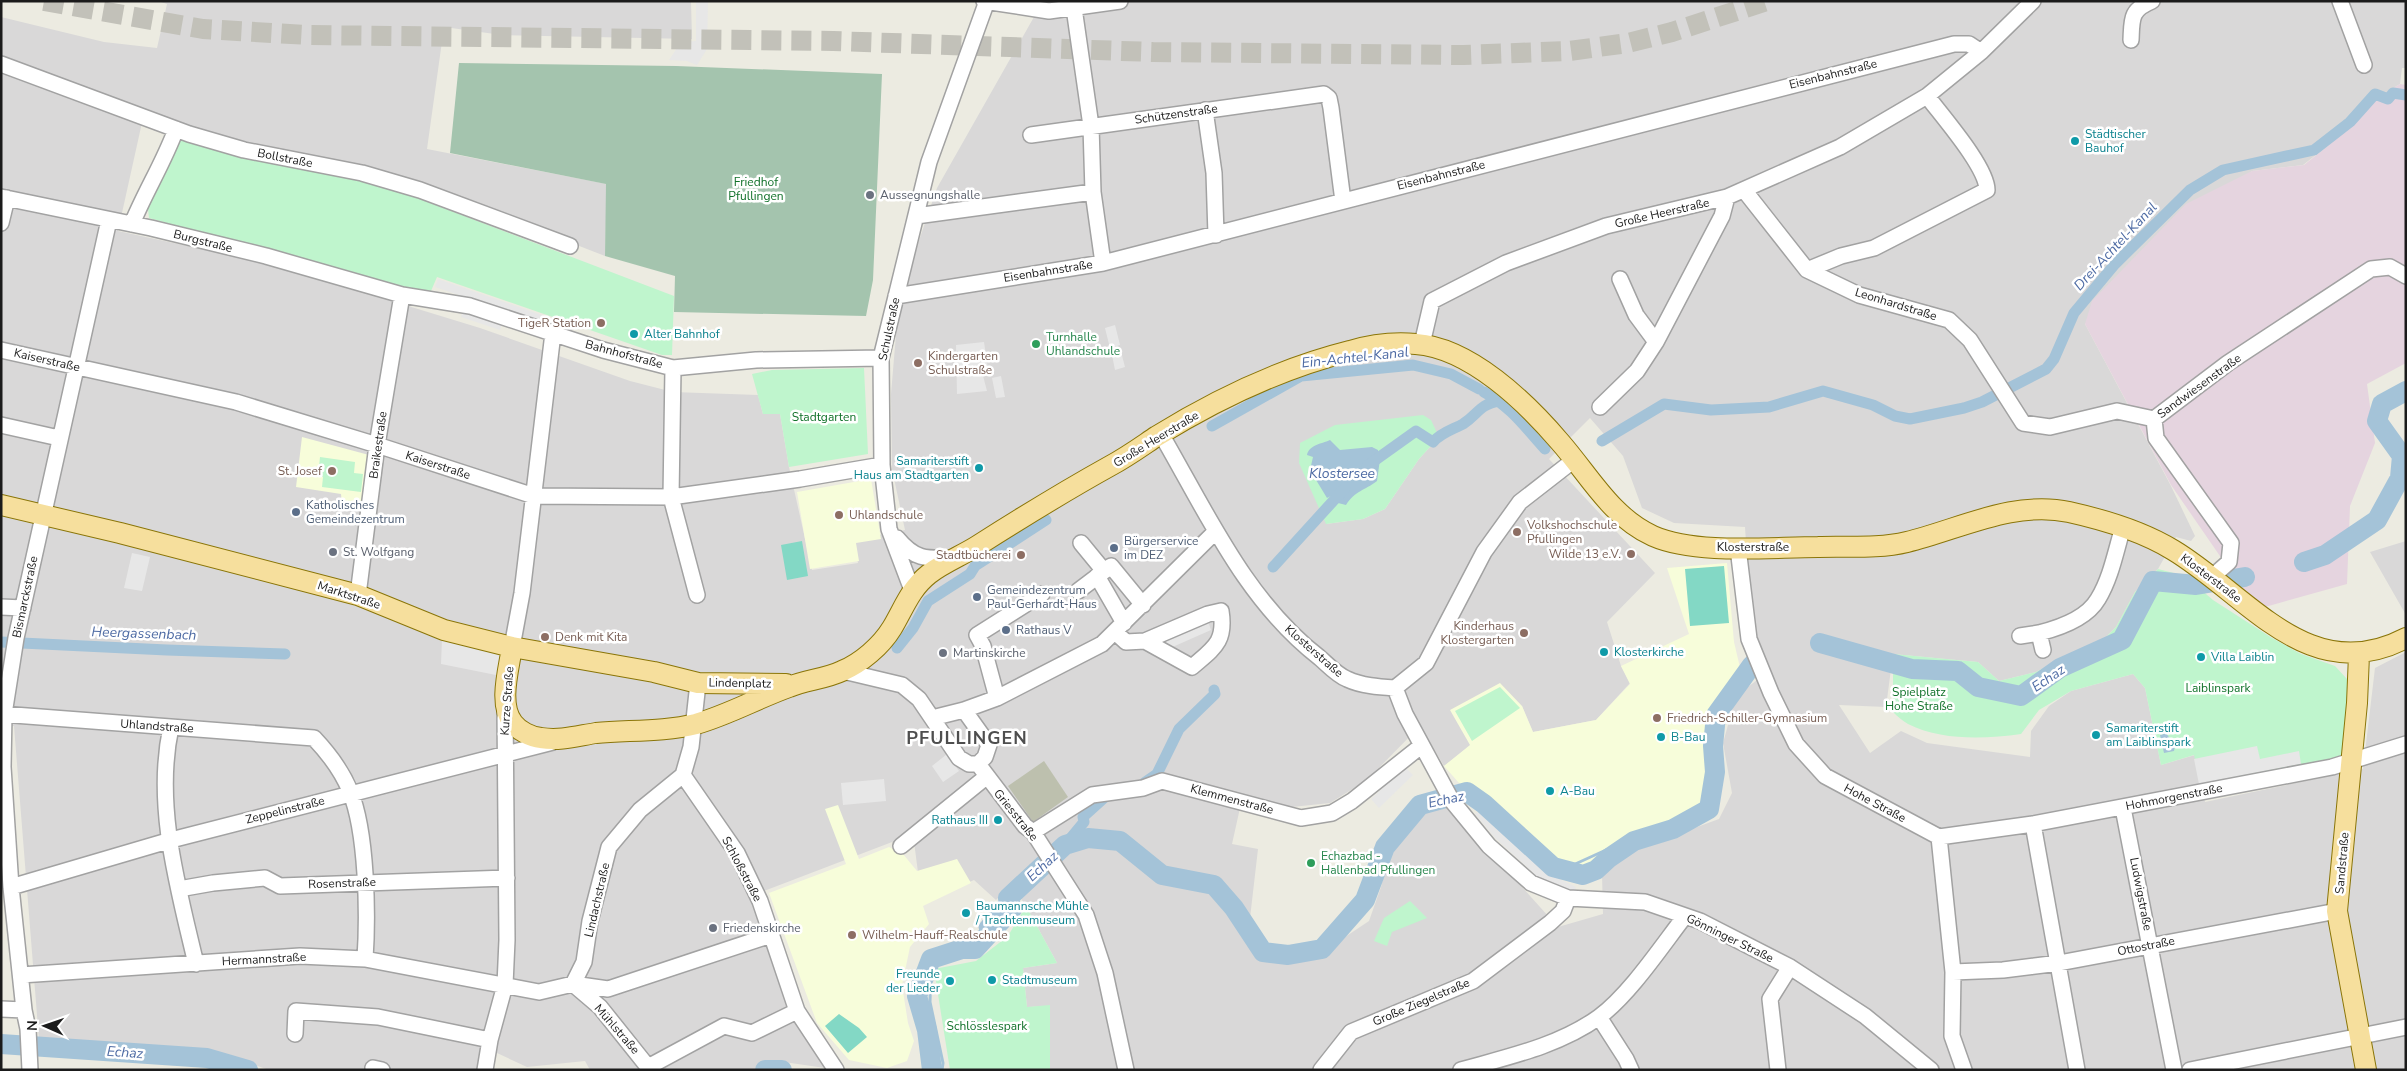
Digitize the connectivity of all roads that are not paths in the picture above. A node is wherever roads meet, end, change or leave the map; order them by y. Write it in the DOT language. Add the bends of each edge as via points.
graph roads {
  1 [pos="986,1"];
  2 [pos="1120,1"];
  3 [pos="2032,1"];
  4 [pos="2152,1"];
  5 [pos="2340,1"];
  6 [pos="1031,5"];
  7 [pos="1074,8"];
  8 [pos="2131,40"];
  9 [pos="1981,52"];
  10 [pos="1,64"];
  11 [pos="2364,64"];
  12 [pos="1927,96"];
  13 [pos="1205,110"];
  14 [pos="1091,126"];
  15 [pos="176,129"];
  16 [pos="1031,135"];
  17 [pos="1744,190"];
  18 [pos="1092,192"];
  19 [pos="1727,197"];
  20 [pos="4,198"];
  21 [pos="1343,200"];
  22 [pos="916,216"];
  23 [pos="109,220"];
  24 [pos="1,224"];
  25 [pos="132,224"];
  26 [pos="1216,235"];
  27 [pos="570,246"];
  28 [pos="1103,263"];
  29 [pos="1808,270"];
  30 [pos="2406,276"];
  31 [pos="1620,279"];
  32 [pos="402,295"];
  33 [pos="896,296"];
  34 [pos="553,333"];
  35 [pos="1656,342"];
  36 [pos="1422,344"];
  37 [pos="1,350"];
  38 [pos="881,358"];
  39 [pos="77,367"];
  40 [pos="673,368"];
  41 [pos="1600,406"];
  42 [pos="2154,419"];
  43 [pos="1,425"];
  44 [pos="1161,434"];
  45 [pos="59,438"];
  46 [pos="377,445"];
  47 [pos="1574,460"];
  48 [pos="882,465"];
  49 [pos="534,496"];
  50 [pos="671,497"];
  51 [pos="1,505"];
  52 [pos="43,515"];
  53 [pos="2123,527"];
  54 [pos="889,529"];
  55 [pos="1216,532"];
  56 [pos="1081,542"];
  57 [pos="1738,548"];
  58 [pos="958,558"];
  59 [pos="2207,572"];
  60 [pos="1100,574"];
  61 [pos="912,590"];
  62 [pos="1078,591"];
  63 [pos="1042,594"];
  64 [pos="697,595"];
  65 [pos="358,596"];
  66 [pos="1142,605"];
  67 [pos="1,607"];
  68 [pos="23,608"];
  69 [pos="1120,628"];
  70 [pos="2039,633"];
  71 [pos="2020,636"];
  72 [pos="2406,638"];
  73 [pos="1145,641"];
  74 [pos="512,647"];
  75 [pos="2043,650"];
  76 [pos="2359,655"];
  77 [pos="843,671"];
  78 [pos="698,683"];
  79 [pos="795,684"];
  80 [pos="1395,688"];
  81 [pos="997,698"];
  82 [pos="505,707"];
  83 [pos="964,710"];
  84 [pos="2,714"];
  85 [pos="932,718"];
  86 [pos="693,725"];
  87 [pos="170,727"];
  88 [pos="656,728"];
  89 [pos="561,740"];
  90 [pos="2406,744"];
  91 [pos="1421,746"];
  92 [pos="504,753"];
  93 [pos="2351,762"];
  94 [pos="978,764"];
  95 [pos="683,775"];
  96 [pos="986,777"];
  97 [pos="351,794"];
  98 [pos="2123,808"];
  99 [pos="2033,824"];
  100 [pos="1033,832"];
  101 [pos="1939,837"];
  102 [pos="171,840"];
  103 [pos="901,846"];
  104 [pos="507,878"];
  105 [pos="364,882"];
  106 [pos="11,887"];
  107 [pos="178,889"];
  108 [pos="1568,898"];
  109 [pos="2338,911"];
  110 [pos="1685,916"];
  111 [pos="771,935"];
  112 [pos="2151,945"];
  113 [pos="365,959"];
  114 [pos="2058,963"];
  115 [pos="196,964"];
  116 [pos="1790,967"];
  117 [pos="1952,972"];
  118 [pos="21,975"];
  119 [pos="573,984"];
  120 [pos="505,985"];
  121 [pos="1,1009"];
  122 [pos="24,1010"];
  123 [pos="797,1010"];
  124 [pos="1599,1017"];
  125 [pos="2406,1027"];
  126 [pos="295,1034"];
  127 [pos="2360,1036"];
  128 [pos="490,1040"];
  129 [pos="30,1067"];
  130 [pos="835,1067"];
  131 [pos="485,1070"];
  132 [pos="1126,1070"];
  133 [pos="1321,1070"];
  134 [pos="1461,1070"];
  135 [pos="1631,1070"];
  136 [pos="1778,1070"];
  137 [pos="1931,1070"];
  138 [pos="1964,1070"];
  139 [pos="2077,1070"];
  140 [pos="2174,1070"];
  141 [pos="2190,1070"];
  142 [pos="2366,1070"];
  1 -- 6 [label="street"];
  1 -- 22 [label="street, Schulstraße" via="929,162"];
  2 -- 7 [label="street"];
  3 -- 9 [label="street, Große Heerstraße"];
  4 -- 8 [label="street" via="2136,11"];
  5 -- 11 [label="street"];
  6 -- 7 [label="street" via="1050,11"];
  7 -- 14 [label="street"];
  9 -- 12 [label="street, Große Heerstraße"];
  9 -- 21 [label="street, Eisenbahnstraße" via="1969,44 1954,44"];
  10 -- 15 [label="street, Bollstraße"];
  12 -- 17 [label="street, Große Heerstraße" via="1840,147"];
  12 -- 29 [label="street" via="1975,161 1987,181 1987,190 1874,248 1841,256"];
  13 -- 14 [label="street, Schützenstraße"];
  13 -- 21 [label="street, Schützenstraße" via="1321,94 1327,96"];
  13 -- 26 [label="street" via="1214,173"];
  14 -- 16 [label="street, Schützenstraße"];
  14 -- 18 [label="street"];
  15 -- 25 [label="street"];
  15 -- 27 [label="street, Bollstraße" via="244,150 362,173 420,190"];
  17 -- 19 [label="street, Große Heerstraße"];
  17 -- 29 [label="street, Leonhardstraße"];
  18 -- 22 [label="street"];
  18 -- 28 [label="street"];
  19 -- 35 [label="street" via="1722,216"];
  19 -- 36 [label="street, Große Heerstraße" via="1606,226 1506,263 1432,301"];
  20 -- 23 [label="street, Burgstraße"];
  20 -- 24 [label="street"];
  21 -- 26 [label="street, Eisenbahnstraße"];
  22 -- 33 [label="street, Schulstraße"];
  23 -- 25 [label="street, Burgstraße"];
  23 -- 39 [label="street, Bismarckstraße"];
  25 -- 32 [label="street, Burgstraße" via="266,256"];
  26 -- 28 [label="street, Eisenbahnstraße"];
  28 -- 33 [label="street, Eisenbahnstraße"];
  29 -- 42 [label="street, Leonhardstraße" via="1859,296 1949,320 1970,340 2022,423 2050,427 2117,411"];
  30 -- 42 [label="street, Sandwiesenstraße" via="2390,267 2371,269 2228,363"];
  31 -- 35 [label="street" via="1636,315"];
  32 -- 34 [label="street, Bahnhofstraße" via="470,306"];
  32 -- 46 [label="street, Braikestraße"];
  33 -- 38 [label="street, Schulstraße"];
  34 -- 40 [label="street, Bahnhofstraße"];
  34 -- 49 [label="street, Kurze Straße"];
  35 -- 41 [label="street" via="1637,371"];
  36 -- 44 [label="main road, Große Heerstraße" via="1354,350 1301,365 1247,388"];
  36 -- 47 [label="main road, Große Heerstraße" via="1456,354 1507,389 1560,441"];
  37 -- 39 [label="street, Kaiserstraße"];
  38 -- 40 [label="street, Bahnhofstraße" via="756,360"];
  38 -- 48 [label="street, Schulstraße"];
  39 -- 45 [label="street, Bismarckstraße"];
  39 -- 46 [label="street, Kaiserstraße" via="236,402"];
  40 -- 50 [label="street"];
  42 -- 59 [label="street, Sandwiesenstraße" via="2156,438 2231,543 2229,562"];
  43 -- 45 [label="street"];
  44 -- 55 [label="street, Klosterstraße"];
  44 -- 58 [label="main road, Große Heerstraße"];
  45 -- 52 [label="street, Bismarckstraße"];
  46 -- 49 [label="street, Kaiserstraße"];
  46 -- 65 [label="street, Braikestraße"];
  47 -- 57 [label="main road, Klosterstraße" via="1598,492 1649,534 1684,545"];
  47 -- 80 [label="street" via="1520,502 1484,552 1426,662"];
  48 -- 50 [label="street, Kaiserstraße" via="800,480"];
  48 -- 54 [label="street, Schulstraße"];
  49 -- 50 [label="street, Kaiserstraße"];
  49 -- 74 [label="street, Kurze Straße"];
  50 -- 64 [label="street"];
  51 -- 52 [label="main road, Marktstraße"];
  52 -- 65 [label="main road, Marktstraße"];
  52 -- 68 [label="street, Bismarckstraße"];
  53 -- 57 [label="main road, Klosterstraße" via="2045,509 2007,513 1902,543"];
  53 -- 59 [label="main road, Klosterstraße" via="2167,546"];
  53 -- 70 [label="street" via="2098,600 2061,628"];
  54 -- 58 [label="street" via="908,552 928,559"];
  54 -- 61 [label="street, Schulstraße"];
  55 -- 66 [label="street"];
  55 -- 80 [label="street, Klosterstraße" via="1278,619 1311,652 1346,678 1372,687"];
  56 -- 60 [label="street"];
  57 -- 101 [label="street, Hohe Straße" via="1745,619 1753,652 1796,744 1825,776"];
  58 -- 61 [label="main road, Große Heerstraße" via="932,571"];
  59 -- 76 [label="main road, Klosterstraße" via="2294,638 2324,651"];
  60 -- 62 [label="street"];
  60 -- 66 [label="street" via="1111,566"];
  60 -- 69 [label="street"];
  61 -- 77 [label="main road, Lindenplatz" via="889,634 871,653"];
  63 -- 81 [label="street" via="976,635 983,646"];
  65 -- 74 [label="main road, Marktstraße" via="444,630"];
  66 -- 69 [label="street"];
  67 -- 68 [label="street"];
  68 -- 84 [label="street, Bismarckstraße"];
  69 -- 73 [label="street" via="1126,642"];
  69 -- 81 [label="street" via="1102,644"];
  70 -- 71 [label="street"];
  70 -- 75 [label="street"];
  72 -- 76 [label="main road, Klosterstraße" via="2387,648"];
  73 -- 73 [label="street" via="1208,614 1221,612 1224,628 1220,639 1192,668"];
  74 -- 78 [label="main road, Marktstraße"];
  74 -- 82 [label="main road, Kurze Straße"];
  76 -- 93 [label="main road, Sandstraße"];
  77 -- 79 [label="main road, Lindenplatz"];
  77 -- 85 [label="street" via="902,686 919,699"];
  78 -- 79 [label="main road, Lindenplatz"];
  78 -- 86 [label="street, Lindenplatz"];
  79 -- 86 [label="main road, Lindenplatz"];
  80 -- 91 [label="street, Gönninger Straße"];
  81 -- 83 [label="street"];
  82 -- 89 [label="main road, Zeppelinstraße" via="514,725 533,738"];
  82 -- 92 [label="street, Kurze Straße"];
  83 -- 85 [label="street"];
  83 -- 94 [label="street" via="988,745 985,757"];
  84 -- 87 [label="street, Uhlandstraße"];
  84 -- 106 [label="street, Bismarckstraße"];
  85 -- 94 [label="street" via="959,758 969,764"];
  86 -- 88 [label="main road, Lindenplatz"];
  86 -- 95 [label="street"];
  87 -- 97 [label="street, Uhlandstraße" via="314,738 341,771"];
  87 -- 102 [label="street" via="165,754 164,799"];
  88 -- 89 [label="main road, Zeppelinstraße"];
  89 -- 92 [label="street, Zeppelinstraße"];
  90 -- 93 [label="street, Hohmorgenstraße"];
  91 -- 100 [label="street, Klemmenstraße" via="1332,813 1301,818 1162,781 1143,788 1092,795"];
  91 -- 108 [label="street, Gönninger Straße" via="1452,801 1490,846 1531,883"];
  92 -- 97 [label="street, Zeppelinstraße"];
  92 -- 104 [label="street, Kurze Straße"];
  93 -- 98 [label="street, Hohmorgenstraße"];
  93 -- 109 [label="main road, Sandstraße"];
  94 -- 96 [label="street, Griesstraße"];
  95 -- 111 [label="street, Schloßstraße" via="736,853 760,901"];
  95 -- 119 [label="street, Lindachstraße" via="640,810 609,846 590,921 584,962"];
  96 -- 100 [label="street, Griesstraße"];
  96 -- 103 [label="street"];
  97 -- 102 [label="street, Zeppelinstraße"];
  97 -- 105 [label="street" via="361,835"];
  98 -- 99 [label="street, Hohmorgenstraße"];
  98 -- 112 [label="street, Ludwigstraße"];
  99 -- 101 [label="street, Hohmorgenstraße"];
  99 -- 114 [label="street"];
  100 -- 132 [label="street, Griesstraße" via="1086,915 1105,973"];
  101 -- 117 [label="street"];
  102 -- 106 [label="street, Zeppelinstraße"];
  102 -- 107 [label="street"];
  104 -- 105 [label="street, Rosenstraße"];
  104 -- 120 [label="street, Kurze Straße"];
  105 -- 107 [label="street, Rosenstraße" via="280,886 265,878 213,882"];
  105 -- 113 [label="street" via="368,920"];
  106 -- 118 [label="street, Bismarckstraße"];
  107 -- 115 [label="street"];
  108 -- 110 [label="street, Gönninger Straße" via="1645,902"];
  108 -- 133 [label="street, Große Ziegelstraße" via="1562,911 1550,923 1473,981 1351,1032"];
  109 -- 112 [label="street, Ottostraße"];
  109 -- 127 [label="main road, Sandstraße"];
  110 -- 116 [label="street, Gönninger Straße"];
  110 -- 124 [label="street" via="1635,981"];
  111 -- 119 [label="street" via="608,989"];
  111 -- 123 [label="street, Schloßstraße"];
  112 -- 114 [label="street, Ottostraße"];
  112 -- 140 [label="street, Ludwigstraße"];
  113 -- 115 [label="street, Hermannstraße" via="300,956"];
  113 -- 120 [label="street, Hermannstraße"];
  114 -- 117 [label="street, Ottostraße"];
  114 -- 139 [label="street"];
  115 -- 118 [label="street, Hermannstraße"];
  116 -- 136 [label="street" via="1770,999"];
  116 -- 137 [label="street, Gönninger Straße" via="1865,1016"];
  117 -- 138 [label="street" via="1952,1036"];
  118 -- 122 [label="street, Bismarckstraße"];
  119 -- 120 [label="street" via="539,992"];
  119 -- 123 [label="street, Mühlstraße" via="600,1008 648,1067 724,1026 752,1033"];
  120 -- 128 [label="street, Kurze Straße"];
  121 -- 122 [label="street"];
  122 -- 129 [label="street, Bismarckstraße"];
  123 -- 130 [label="street, Schloßstraße"];
  124 -- 134 [label="street" via="1555,1042"];
  124 -- 135 [label="street"];
  125 -- 127 [label="street"];
  126 -- 128 [label="street" via="296,1011 378,1017"];
  127 -- 141 [label="street"];
  127 -- 142 [label="main road, Sandstraße"];
  128 -- 131 [label="street, Kurze Straße"];
}
